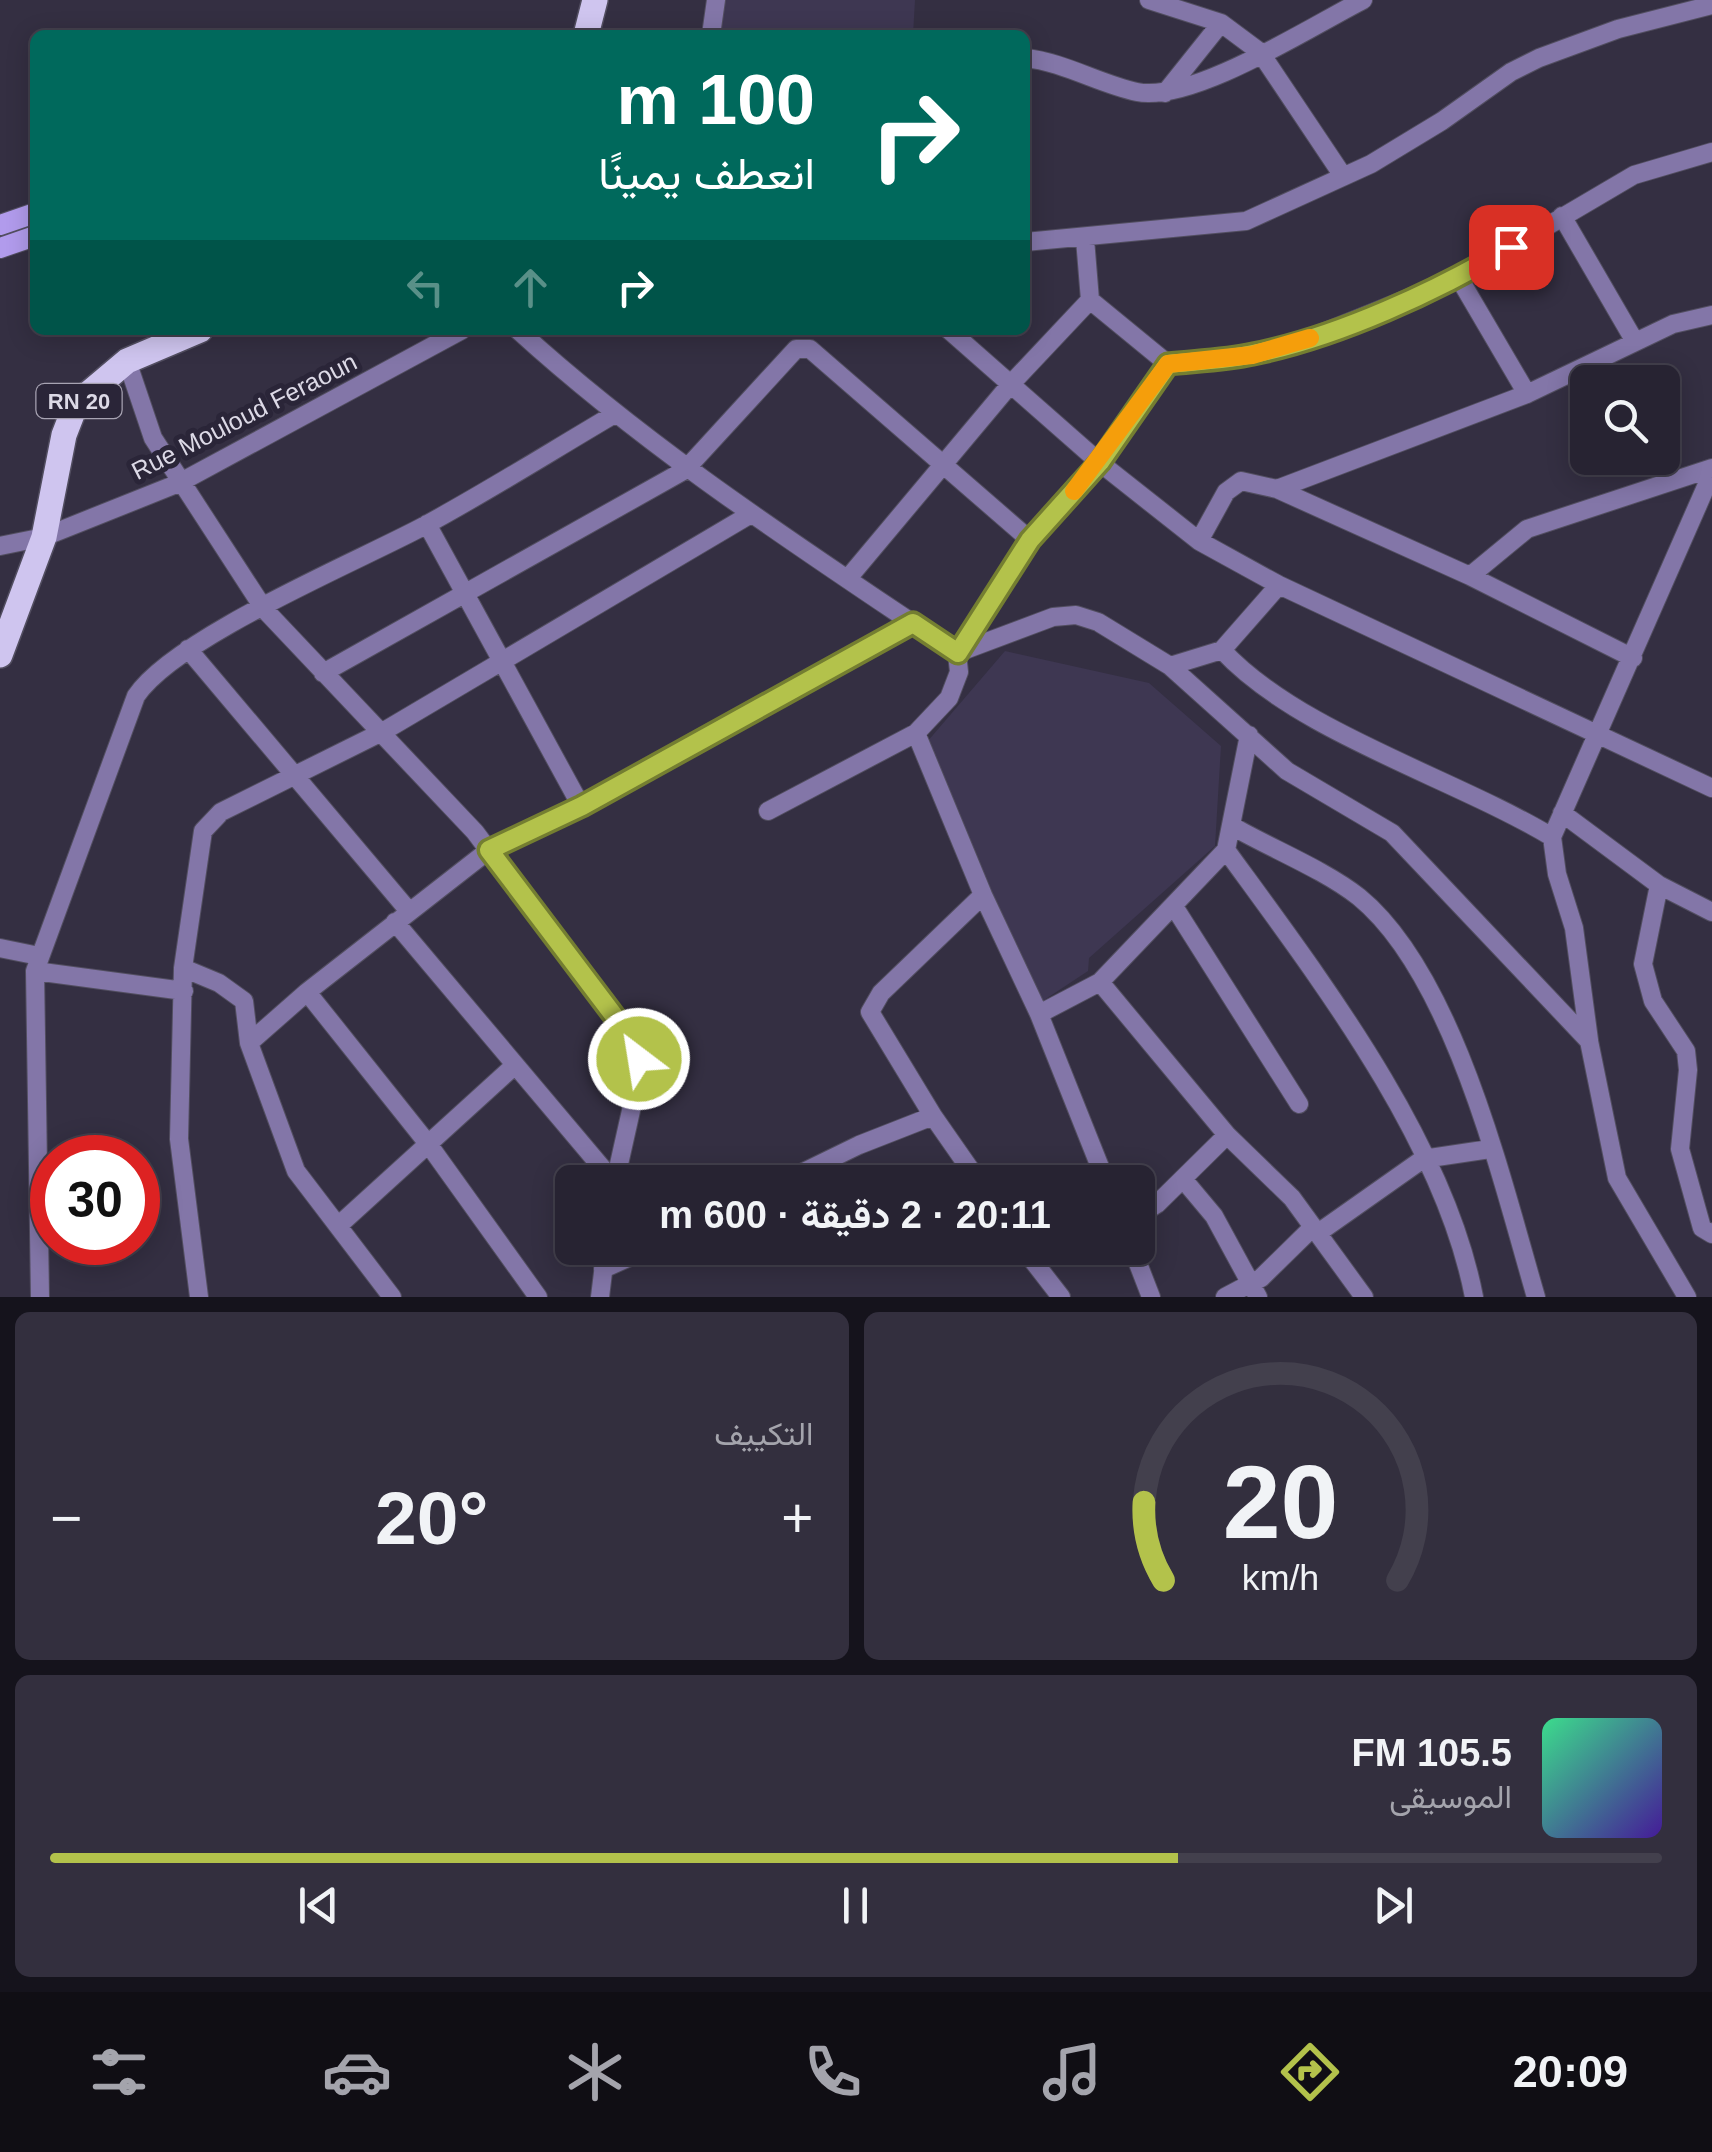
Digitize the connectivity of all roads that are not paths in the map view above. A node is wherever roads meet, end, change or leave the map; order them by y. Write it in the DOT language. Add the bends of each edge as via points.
graph roads {
  1 [pos="595,0"];
  2 [pos="716,0"];
  3 [pos="1149,0"];
  4 [pos="1364,0"];
  5 [pos="1712,5"];
  6 [pos="1220,23"];
  7 [pos="587,30"];
  8 [pos="711,30"];
  9 [pos="1260,52"];
  10 [pos="1030,60"];
  11 [pos="1165,94"];
  12 [pos="1712,152"];
  13 [pos="1344,176"];
  14 [pos="30,214"];
  15 [pos="1562,216"];
  16 [pos="0,225"];
  17 [pos="30,238"];
  18 [pos="1085,239"];
  19 [pos="1030,242"];
  20 [pos="0,248"];
  21 [pos="1459,278"];
  22 [pos="1090,300"];
  23 [pos="1712,315"];
  24 [pos="188,335"];
  25 [pos="453,335"];
  26 [pos="524,335"];
  27 [pos="954,335"];
  28 [pos="1634,340"];
  29 [pos="127,361"];
  30 [pos="1168,364"];
  31 [pos="1009,386"];
  32 [pos="1526,394"];
  33 [pos="613,415"];
  34 [pos="1100,462"];
  35 [pos="942,466"];
  36 [pos="685,470"];
  37 [pos="1712,470"];
  38 [pos="179,482"];
  39 [pos="1277,489"];
  40 [pos="1707,499"];
  41 [pos="751,514"];
  42 [pos="427,524"];
  43 [pos="44,537"];
  44 [pos="1030,540"];
  45 [pos="1199,541"];
  46 [pos="0,546"];
  47 [pos="1470,576"];
  48 [pos="848,578"];
  49 [pos="1279,585"];
  50 [pos="462,594"];
  51 [pos="264,609"];
  52 [pos="913,623"];
  53 [pos="188,648"];
  54 [pos="1222,650"];
  55 [pos="958,653"];
  56 [pos="0,655"];
  57 [pos="1633,658"];
  58 [pos="502,660"];
  59 [pos="1170,666"];
  60 [pos="323,674"];
  61 [pos="384,731"];
  62 [pos="1599,732"];
  63 [pos="916,734"];
  64 [pos="1249,735"];
  65 [pos="291,774"];
  66 [pos="1712,786"];
  67 [pos="582,806"];
  68 [pos="768,810"];
  69 [pos="1562,814"];
  70 [pos="1232,826"];
  71 [pos="1552,836"];
  72 [pos="489,850"];
  73 [pos="1226,850"];
  74 [pos="1659,885"];
  75 [pos="983,896"];
  76 [pos="1175,908"];
  77 [pos="1712,912"];
  78 [pos="401,916"];
  79 [pos="0,948"];
  80 [pos="37,963"];
  81 [pos="184,968"];
  82 [pos="1100,982"];
  83 [pos="184,991"];
  84 [pos="307,992"];
  85 [pos="1040,1014"];
  86 [pos="1589,1041"];
  87 [pos="249,1043"];
  88 [pos="514,1066"];
  89 [pos="1298,1104"];
  90 [pos="934,1116"];
  91 [pos="1227,1135"];
  92 [pos="429,1144"];
  93 [pos="1490,1149"];
  94 [pos="1423,1159"];
  95 [pos="599,1165"];
  96 [pos="618,1165"];
  97 [pos="818,1165"];
  98 [pos="967,1165"];
  99 [pos="1099,1165"];
  100 [pos="1184,1180"];
  101 [pos="1155,1203"];
  102 [pos="338,1226"];
  103 [pos="1312,1228"];
  104 [pos="1712,1234"];
  105 [pos="603,1265"];
  106 [pos="611,1265"];
  107 [pos="1036,1265"];
  108 [pos="1139,1265"];
  109 [pos="602,1269"];
  110 [pos="1254,1291"];
  111 [pos="40,1297"];
  112 [pos="199,1297"];
  113 [pos="392,1297"];
  114 [pos="538,1297"];
  115 [pos="600,1297"];
  116 [pos="1061,1297"];
  117 [pos="1151,1297"];
  118 [pos="1225,1297"];
  119 [pos="1364,1297"];
  120 [pos="1474,1297"];
  121 [pos="1536,1297"];
  122 [pos="1686,1297"];
  1 -- 7 [label="main road"];
  2 -- 8 [label="street"];
  3 -- 6 [label="street"];
  4 -- 9 [label="street"];
  5 -- 13 [label="street" via="1539,58"];
  6 -- 9 [label="street"];
  6 -- 11 [label="street"];
  9 -- 11 [label="street"];
  9 -- 13 [label="street"];
  10 -- 11 [label="street"];
  12 -- 15 [label="street" via="1634,176"];
  13 -- 18 [label="street" via="1246,221"];
  14 -- 16 [label="main road"];
  15 -- 21 [label="street"];
  15 -- 28 [label="street"];
  17 -- 20 [label="main road"];
  18 -- 19 [label="street"];
  18 -- 22 [label="street"];
  21 -- 30 [label="street" via="1305,340 1252,355"];
  21 -- 32 [label="street"];
  22 -- 30 [label="street"];
  22 -- 31 [label="street"];
  23 -- 28 [label="street"];
  24 -- 29 [label="main road, RN 20"];
  25 -- 38 [label="street, Rue Mouloud Feraoun"];
  26 -- 33 [label="street"];
  27 -- 31 [label="street"];
  28 -- 32 [label="street"];
  29 -- 38 [label="street" via="153,438"];
  29 -- 43 [label="main road, RN 20" via="82,396 71,414"];
  30 -- 34 [label="street"];
  31 -- 34 [label="street"];
  31 -- 35 [label="street"];
  32 -- 39 [label="street"];
  33 -- 36 [label="street"];
  33 -- 42 [label="street"];
  34 -- 44 [label="street"];
  34 -- 45 [label="street"];
  35 -- 36 [label="street" via="804,348 792,350"];
  35 -- 44 [label="street"];
  35 -- 48 [label="street"];
  36 -- 41 [label="street"];
  36 -- 50 [label="street"];
  37 -- 40 [label="street"];
  37 -- 47 [label="street" via="1527,529"];
  38 -- 43 [label="street, Rue Mouloud Feraoun"];
  38 -- 51 [label="street"];
  39 -- 45 [label="street" via="1252,482 1232,486"];
  39 -- 47 [label="street"];
  40 -- 57 [label="street"];
  41 -- 48 [label="street"];
  41 -- 58 [label="street"];
  42 -- 50 [label="street"];
  42 -- 51 [label="street"];
  43 -- 46 [label="street, Rue Mouloud Feraoun"];
  43 -- 56 [label="main road, RN 20"];
  44 -- 55 [label="street"];
  45 -- 49 [label="street"];
  47 -- 57 [label="street"];
  48 -- 52 [label="street"];
  49 -- 54 [label="street"];
  49 -- 62 [label="street"];
  50 -- 58 [label="street"];
  50 -- 60 [label="street"];
  51 -- 53 [label="street"];
  51 -- 60 [label="street"];
  52 -- 55 [label="street"];
  52 -- 67 [label="street"];
  53 -- 65 [label="street"];
  53 -- 80 [label="street" via="146,680 123,721"];
  54 -- 59 [label="street"];
  54 -- 71 [label="street" via="1266,690 1306,714"];
  55 -- 59 [label="street" via="1053,617 1076,615"];
  55 -- 63 [label="street" via="949,698"];
  57 -- 62 [label="street"];
  58 -- 61 [label="street"];
  58 -- 67 [label="street"];
  59 -- 64 [label="street"];
  60 -- 61 [label="street"];
  61 -- 65 [label="street"];
  61 -- 72 [label="street"];
  62 -- 66 [label="street"];
  62 -- 69 [label="street"];
  63 -- 68 [label="street"];
  63 -- 75 [label="street"];
  64 -- 70 [label="street"];
  64 -- 86 [label="street" via="1288,771 1392,833"];
  65 -- 78 [label="street"];
  65 -- 81 [label="street" via="205,827"];
  67 -- 72 [label="street"];
  69 -- 71 [label="street"];
  69 -- 74 [label="street"];
  70 -- 73 [label="street"];
  70 -- 93 [label="street" via="1358,896 1388,930 1439,1008"];
  71 -- 86 [label="street" via="1574,928"];
  72 -- 78 [label="street"];
  72 -- 96 [label="street" via="636,1048 641,1066"];
  73 -- 76 [label="street"];
  73 -- 94 [label="street" via="1373,1060"];
  74 -- 77 [label="street"];
  74 -- 104 [label="street" via="1643,964 1652,1001 1686,1051 1682,1167 1702,1228"];
  75 -- 85 [label="street"];
  75 -- 90 [label="street" via="870,1012"];
  76 -- 82 [label="street"];
  76 -- 89 [label="street"];
  78 -- 84 [label="street"];
  78 -- 88 [label="street"];
  79 -- 80 [label="street"];
  80 -- 83 [label="street"];
  80 -- 111 [label="street"];
  81 -- 83 [label="street"];
  81 -- 87 [label="street" via="240,996"];
  82 -- 85 [label="street"];
  82 -- 91 [label="street"];
  83 -- 112 [label="street" via="179,1139"];
  84 -- 87 [label="street"];
  84 -- 92 [label="street"];
  85 -- 99 [label="street"];
  86 -- 122 [label="street" via="1617,1178"];
  87 -- 102 [label="street" via="296,1171"];
  88 -- 92 [label="street"];
  88 -- 95 [label="street"];
  90 -- 97 [label="street"];
  90 -- 98 [label="street"];
  91 -- 100 [label="street"];
  91 -- 103 [label="street" via="1292,1198"];
  92 -- 102 [label="street"];
  92 -- 114 [label="street"];
  93 -- 94 [label="street"];
  93 -- 121 [label="street"];
  94 -- 103 [label="street" via="1342,1218 1318,1232"];
  94 -- 120 [label="street" via="1466,1258"];
  100 -- 101 [label="street"];
  100 -- 110 [label="street" via="1214,1216"];
  102 -- 113 [label="street"];
  103 -- 110 [label="street"];
  103 -- 119 [label="street"];
  105 -- 109 [label="street"];
  106 -- 109 [label="street"];
  107 -- 116 [label="street"];
  108 -- 117 [label="street"];
  109 -- 115 [label="street"];
  110 -- 118 [label="street"];
}
